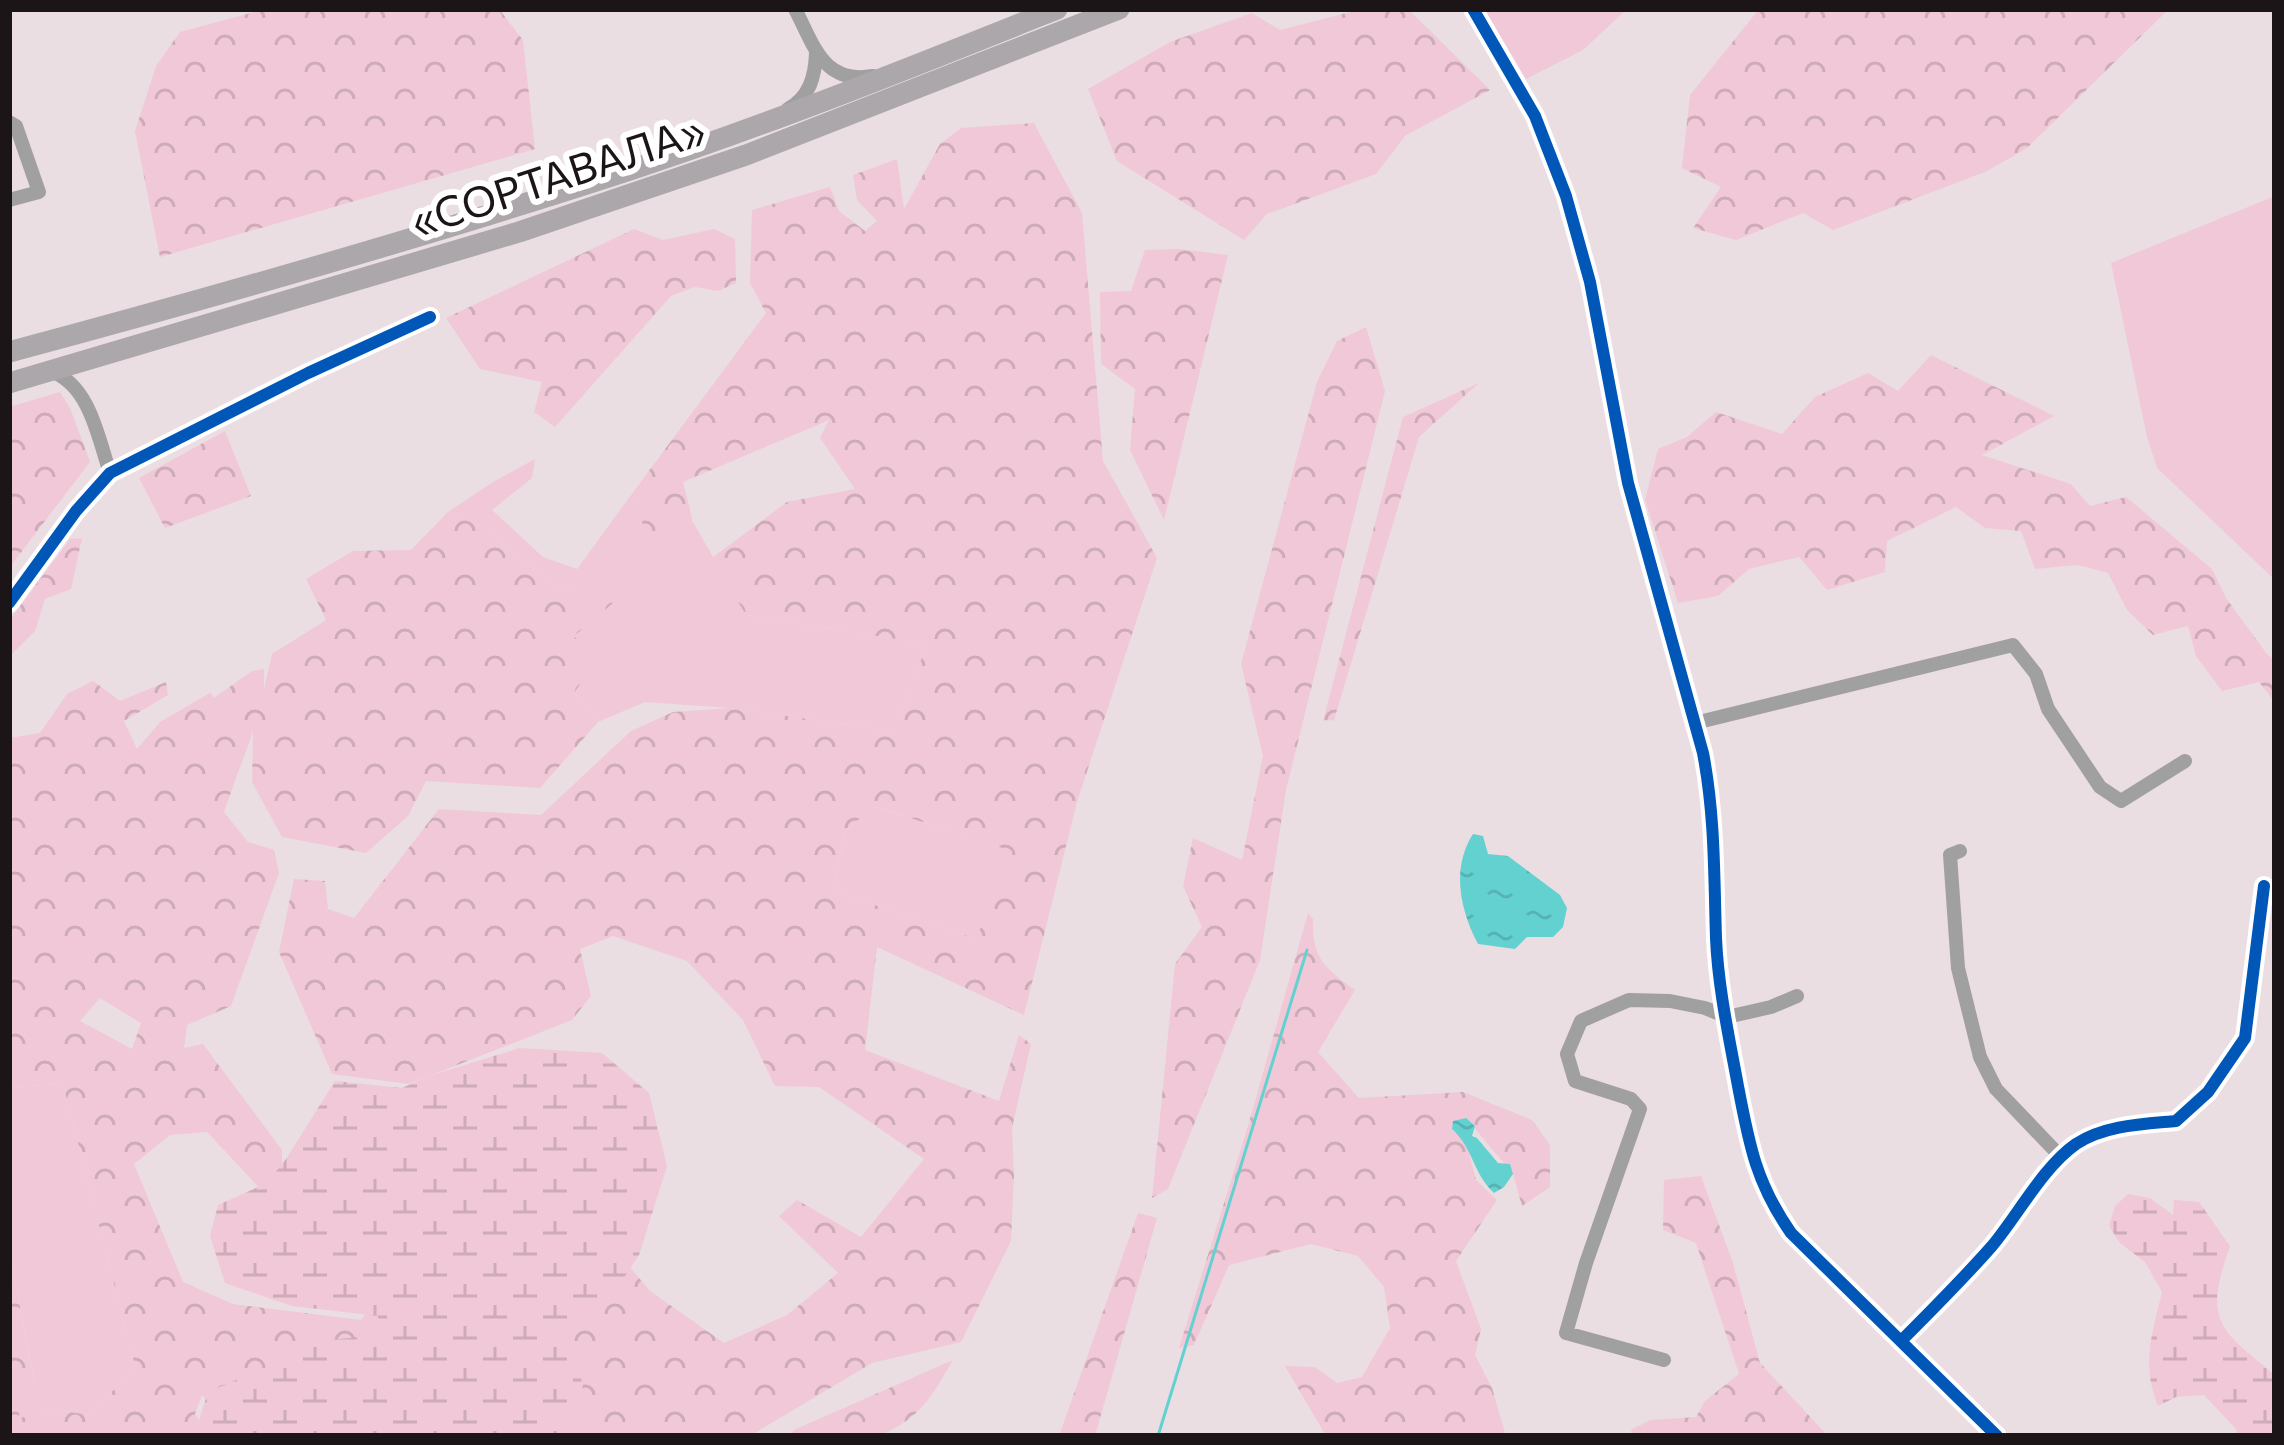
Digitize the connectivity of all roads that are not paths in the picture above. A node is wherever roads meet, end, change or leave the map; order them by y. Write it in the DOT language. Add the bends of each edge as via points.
graph roads {
  1 [pos="795,9"];
  2 [pos="1057,9"];
  3 [pos="1119,9"];
  4 [pos="1472,9"];
  5 [pos="816,53"];
  6 [pos="896,72"];
  7 [pos="765,121"];
  8 [pos="9,122"];
  9 [pos="9,200"];
  10 [pos="430,317"];
  11 [pos="9,352"];
  12 [pos="98,358"];
  13 [pos="50,371"];
  14 [pos="9,383"];
  15 [pos="84,399"];
  16 [pos="110,472"];
  17 [pos="9,603"];
  18 [pos="1695,723"];
  19 [pos="2185,761"];
  20 [pos="1960,850"];
  21 [pos="2264,886"];
  22 [pos="1797,996"];
  23 [pos="1726,1017"];
  24 [pos="2061,1157"];
  25 [pos="1901,1341"];
  26 [pos="1664,1360"];
  27 [pos="1997,1436"];
  1 -- 5 [label="street"];
  2 -- 6 [label="highway, «СОРТАВАЛА»"];
  3 -- 12 [label="highway, «СОРТАВАЛА»" via="725,163"];
  4 -- 18 [label="street" via="1535,116 1566,196 1628,483"];
  5 -- 6 [label="street" via="844,76"];
  5 -- 7 [label="street" via="806,94"];
  6 -- 7 [label="highway, «СОРТАВАЛА»"];
  7 -- 11 [label="highway, «СОРТАВАЛА»" via="354,257"];
  8 -- 9 [label="street" via="38,192"];
  10 -- 16 [label="street"];
  12 -- 13 [label="highway, «СОРТАВАЛА»"];
  12 -- 15 [label="street" via="87,369"];
  13 -- 14 [label="highway, «СОРТАВАЛА»"];
  13 -- 15 [label="street"];
  15 -- 16 [label="street"];
  16 -- 17 [label="street"];
  18 -- 19 [label="street" via="2013,645 2100,787 2121,801"];
  18 -- 23 [label="street" via="1711,792"];
  20 -- 24 [label="street" via="1950,855 1958,968 1980,1057 1996,1089"];
  21 -- 24 [label="street" via="2246,1038 2208,1092 2176,1121 2100,1134"];
  22 -- 23 [label="street"];
  23 -- 25 [label="street" via="1756,1171 1771,1205 1811,1256"];
  23 -- 26 [label="street" via="1670,1001 1629,1000 1581,1021 1567,1054 1575,1081 1640,1109 1565,1333"];
  24 -- 25 [label="street"];
  25 -- 27 [label="street"];
}
